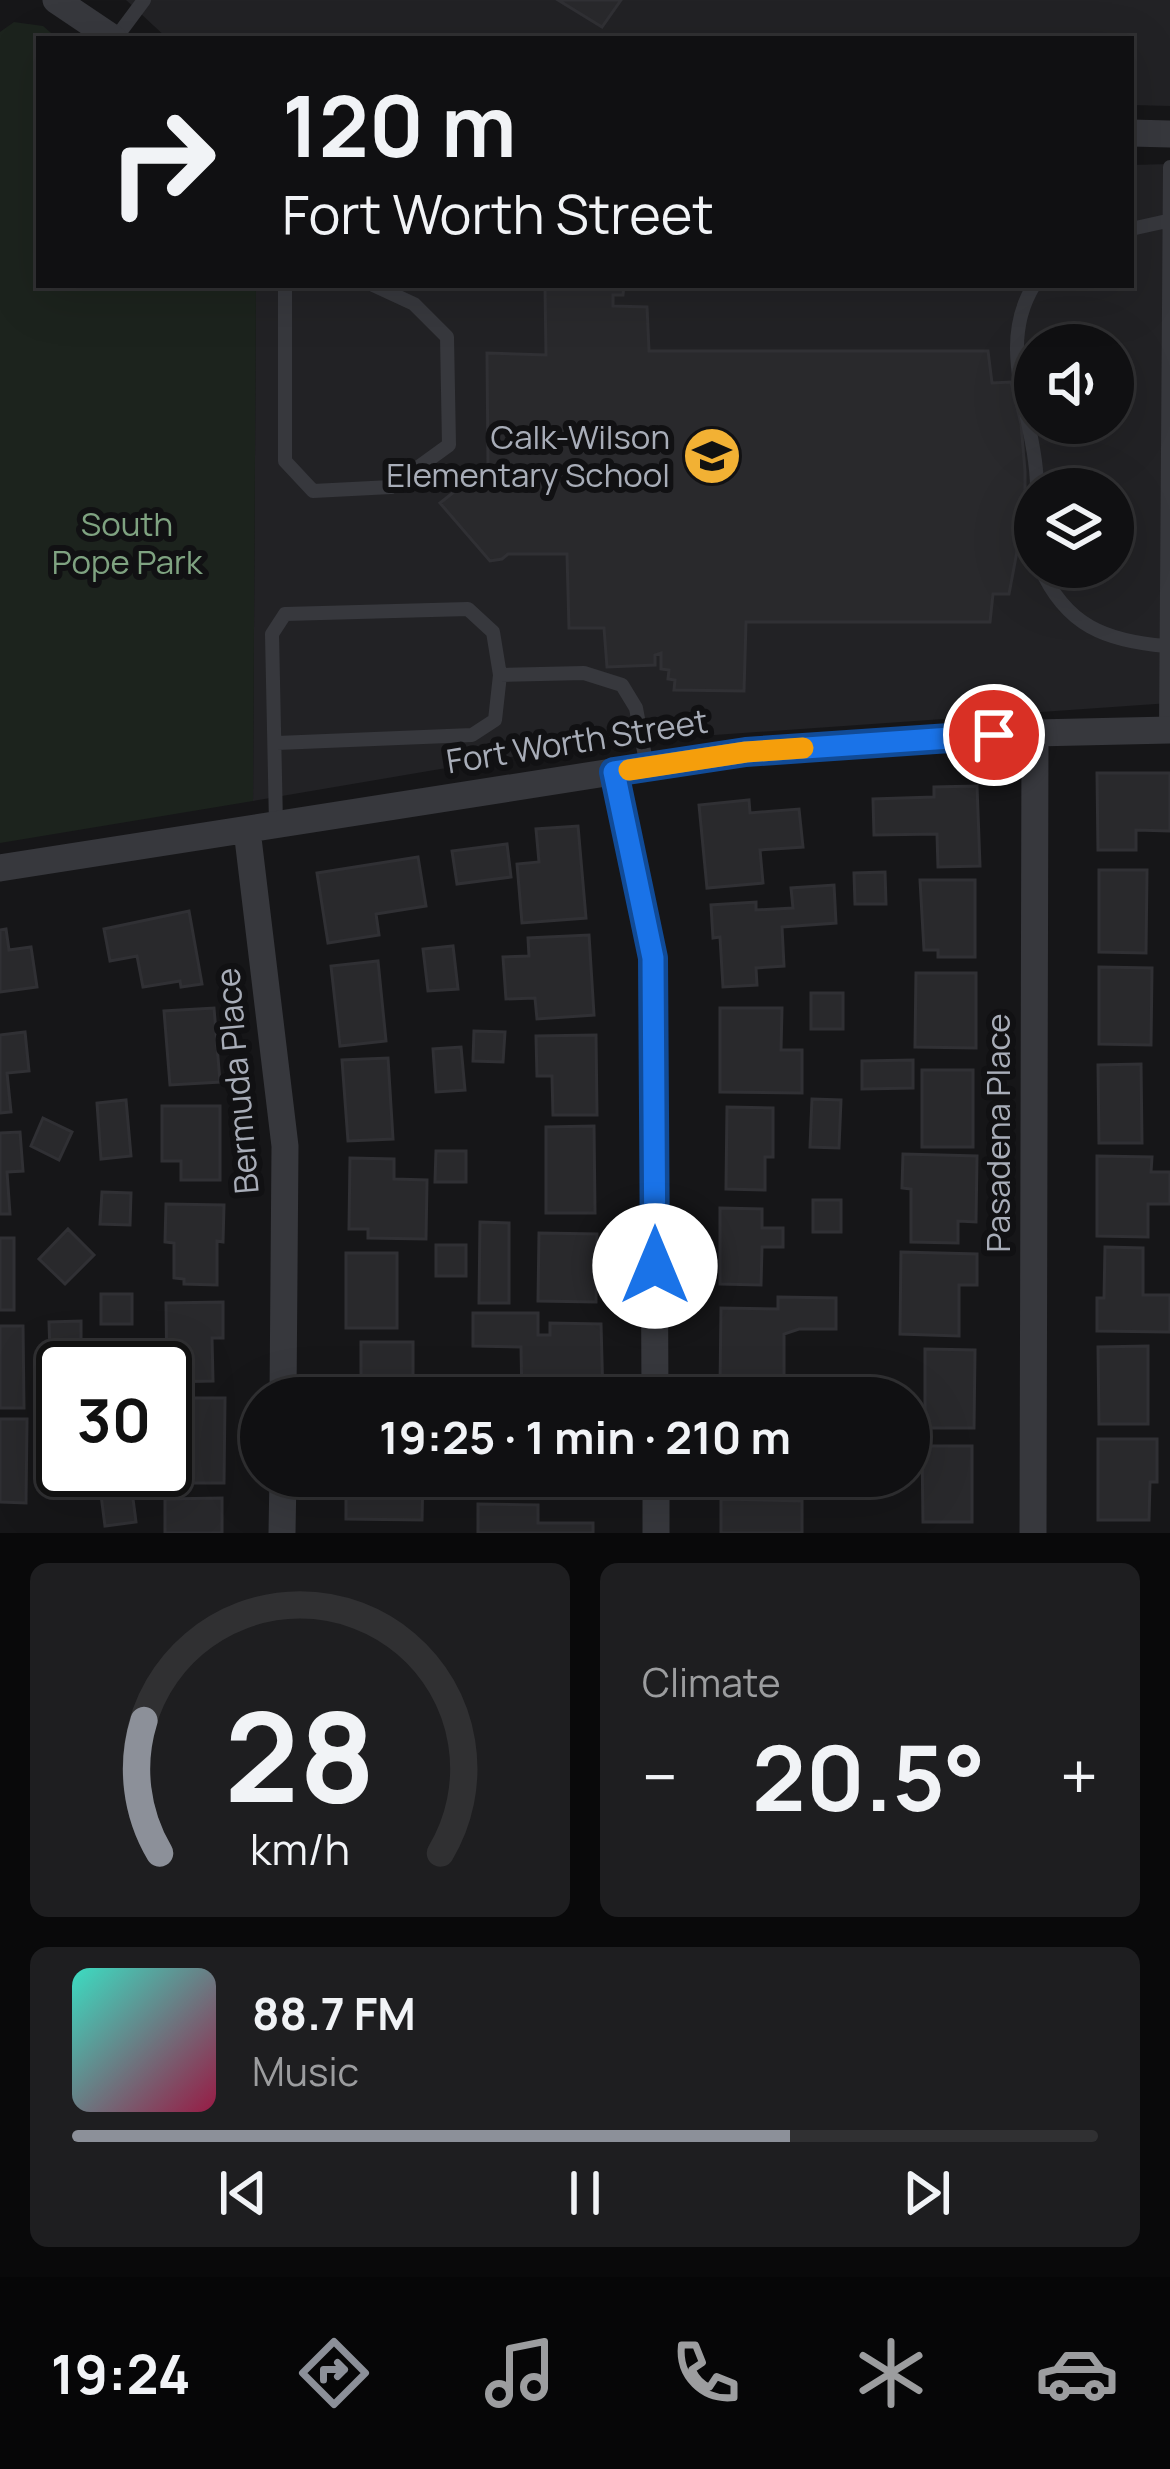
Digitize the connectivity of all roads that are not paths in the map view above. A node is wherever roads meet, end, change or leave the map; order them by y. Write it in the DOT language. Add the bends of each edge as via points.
graph roads {
  1 [pos="56,0"];
  2 [pos="144,0"];
  3 [pos="110,36"];
  4 [pos="116,36"];
  5 [pos="1134,133"];
  6 [pos="1170,134"];
  7 [pos="1170,167"];
  8 [pos="1167,221"];
  9 [pos="1134,228"];
  10 [pos="285,288"];
  11 [pos="379,288"];
  12 [pos="1033,288"];
  13 [pos="1036,468"];
  14 [pos="1051,588"];
  15 [pos="1166,646"];
  16 [pos="500,675"];
  17 [pos="1168,730"];
  18 [pos="1035,733"];
  19 [pos="277,743"];
  20 [pos="647,767"];
  21 [pos="614,772"];
  22 [pos="276,824"];
  23 [pos="247,830"];
  24 [pos="0,868"];
  25 [pos="283,1377"];
  26 [pos="656,1377"];
  27 [pos="283,1497"];
  28 [pos="656,1497"];
  29 [pos="282,1533"];
  30 [pos="656,1533"];
  31 [pos="1033,1533"];
  1 -- 3 [label="street"];
  2 -- 4 [label="lane"];
  5 -- 6 [label="street"];
  7 -- 8 [label="lane"];
  8 -- 9 [label="lane"];
  8 -- 15 [label="lane"];
  10 -- 11 [label="lane" via="285,461 313,491 391,487 449,445 447,337 414,304"];
  12 -- 13 [label="lane" via="1016,324 1016,363"];
  14 -- 15 [label="lane" via="1096,633"];
  15 -- 17 [label="lane"];
  16 -- 19 [label="lane" via="495,719 472,735"];
  16 -- 19 [label="lane" via="493,632 468,609 285,614 272,634"];
  16 -- 20 [label="lane" via="584,673 622,686 636,708"];
  17 -- 18 [label="street, Fort Worth Street"];
  18 -- 20 [label="street, Fort Worth Street" via="746,752"];
  18 -- 31 [label="street, Pasadena Place"];
  19 -- 22 [label="lane"];
  20 -- 21 [label="street, Fort Worth Street"];
  21 -- 22 [label="street, Fort Worth Street"];
  21 -- 26 [label="street" via="653,958"];
  22 -- 23 [label="street, Fort Worth Street"];
  23 -- 24 [label="street, Fort Worth Street"];
  23 -- 25 [label="street, Bermuda Place" via="285,1146"];
  27 -- 29 [label="street"];
  28 -- 30 [label="street"];
}
